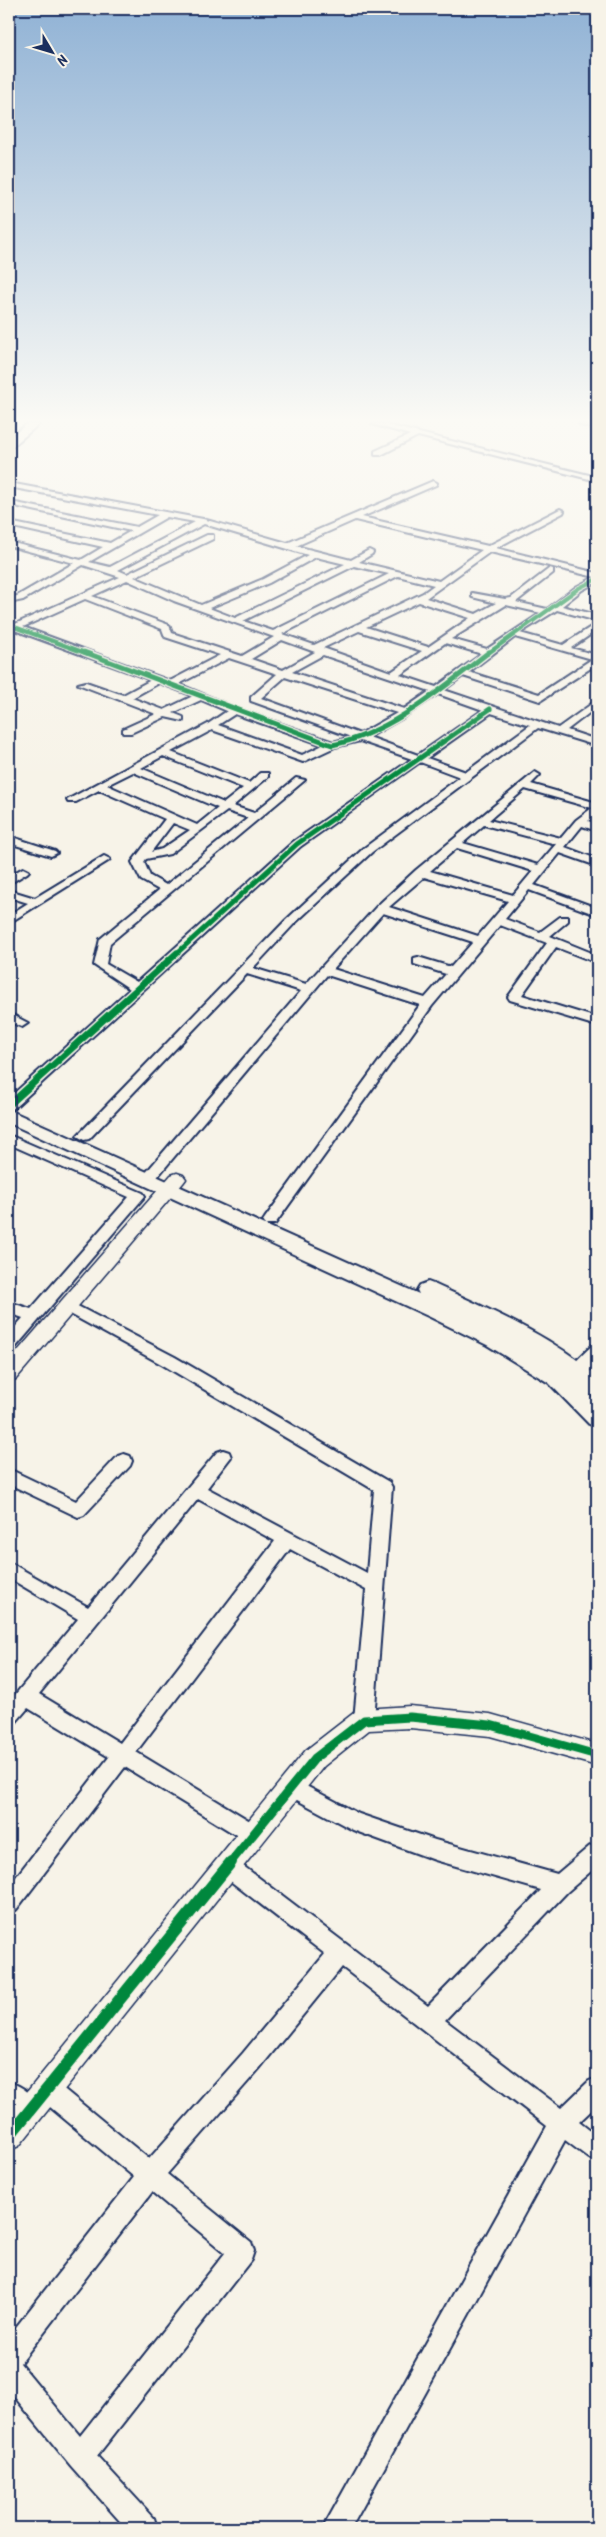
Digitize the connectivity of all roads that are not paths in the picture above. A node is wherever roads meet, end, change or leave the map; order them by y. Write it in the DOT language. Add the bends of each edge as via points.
graph roads {
  1 [pos="95,542"];
  2 [pos="118,542"];
  3 [pos="163,542"];
  4 [pos="199,542"];
  5 [pos="276,542"];
  6 [pos="296,542"];
  7 [pos="456,542"];
  8 [pos="501,542"];
  9 [pos="9,544"];
  10 [pos="112,546"];
  11 [pos="288,546"];
  12 [pos="487,550"];
  13 [pos="369,552"];
  14 [pos="315,554"];
  15 [pos="82,563"];
  16 [pos="351,563"];
  17 [pos="111,570"];
  18 [pos="550,571"];
  19 [pos="396,574"];
  20 [pos="127,577"];
  21 [pos="597,577"];
  22 [pos="441,584"];
  23 [pos="475,595"];
  24 [pos="85,596"];
  25 [pos="419,599"];
  26 [pos="9,600"];
  27 [pos="504,602"];
  28 [pos="202,608"];
  29 [pos="552,610"];
  30 [pos="477,617"];
  31 [pos="597,618"];
  32 [pos="235,620"];
  33 [pos="12,626"];
  34 [pos="597,626"];
  35 [pos="359,628"];
  36 [pos="514,634"];
  37 [pos="278,636"];
  38 [pos="444,640"];
  39 [pos="565,648"];
  40 [pos="319,650"];
  41 [pos="429,650"];
  42 [pos="490,653"];
  43 [pos="228,655"];
  44 [pos="597,659"];
  45 [pos="242,660"];
  46 [pos="284,673"];
  47 [pos="462,673"];
  48 [pos="393,675"];
  49 [pos="159,679"];
  50 [pos="84,684"];
  51 [pos="171,684"];
  52 [pos="438,691"];
  53 [pos="201,696"];
  54 [pos="124,698"];
  55 [pos="597,704"];
  56 [pos="490,709"];
  57 [pos="234,710"];
  58 [pos="403,712"];
  59 [pos="165,713"];
  60 [pos="180,719"];
  61 [pos="313,721"];
  62 [pos="537,724"];
  63 [pos="211,726"];
  64 [pos="127,731"];
  65 [pos="292,731"];
  66 [pos="560,731"];
  67 [pos="361,738"];
  68 [pos="597,743"];
  69 [pos="332,745"];
  70 [pos="163,752"];
  71 [pos="419,759"];
  72 [pos="133,768"];
  73 [pos="264,775"];
  74 [pos="535,775"];
  75 [pos="468,776"];
  76 [pos="300,780"];
  77 [pos="524,785"];
  78 [pos="100,786"];
  79 [pos="250,787"];
  80 [pos="72,800"];
  81 [pos="597,807"];
  82 [pos="225,808"];
  83 [pos="256,817"];
  84 [pos="171,818"];
  85 [pos="481,821"];
  86 [pos="580,822"];
  87 [pos="597,828"];
  88 [pos="198,830"];
  89 [pos="9,839"];
  90 [pos="453,844"];
  91 [pos="561,845"];
  92 [pos="51,853"];
  93 [pos="141,857"];
  94 [pos="104,859"];
  95 [pos="597,863"];
  96 [pos="540,869"];
  97 [pos="23,871"];
  98 [pos="420,872"];
  99 [pos="9,881"];
  100 [pos="526,886"];
  101 [pos="167,890"];
  102 [pos="9,893"];
  103 [pos="515,899"];
  104 [pos="36,902"];
  105 [pos="381,908"];
  106 [pos="597,912"];
  107 [pos="9,920"];
  108 [pos="498,920"];
  109 [pos="564,920"];
  110 [pos="548,940"];
  111 [pos="480,941"];
  112 [pos="597,959"];
  113 [pos="418,961"];
  114 [pos="244,969"];
  115 [pos="325,970"];
  116 [pos="454,972"];
  117 [pos="136,988"];
  118 [pos="309,989"];
  119 [pos="428,1003"];
  120 [pos="9,1017"];
  121 [pos="597,1022"];
  122 [pos="22,1023"];
  123 [pos="10,1106"];
  124 [pos="84,1136"];
  125 [pos="9,1139"];
  126 [pos="153,1175"];
  127 [pos="173,1184"];
  128 [pos="270,1220"];
  129 [pos="68,1306"];
  130 [pos="9,1307"];
  131 [pos="33,1316"];
  132 [pos="9,1344"];
  133 [pos="597,1348"];
  134 [pos="9,1374"];
  135 [pos="571,1377"];
  136 [pos="597,1389"];
  137 [pos="597,1418"];
  138 [pos="223,1457"];
  139 [pos="124,1461"];
  140 [pos="9,1476"];
  141 [pos="196,1490"];
  142 [pos="287,1539"];
  143 [pos="9,1569"];
  144 [pos="375,1586"];
  145 [pos="90,1617"];
  146 [pos="25,1696"];
  147 [pos="9,1716"];
  148 [pos="364,1720"];
  149 [pos="122,1755"];
  150 [pos="597,1755"];
  151 [pos="291,1787"];
  152 [pos="253,1834"];
  153 [pos="597,1852"];
  154 [pos="227,1866"];
  155 [pos="560,1885"];
  156 [pos="9,1903"];
  157 [pos="340,1953"];
  158 [pos="429,2021"];
  159 [pos="46,2089"];
  160 [pos="597,2089"];
  161 [pos="9,2093"];
  162 [pos="30,2109"];
  163 [pos="562,2123"];
  164 [pos="9,2136"];
  165 [pos="597,2150"];
  166 [pos="151,2175"];
  167 [pos="9,2356"];
  168 [pos="9,2370"];
  169 [pos="80,2457"];
  170 [pos="144,2528"];
  171 [pos="336,2528"];
  1 -- 10 [label="street"];
  2 -- 10 [label="street"];
  3 -- 17 [label="street"];
  4 -- 20 [label="street"];
  5 -- 11 [label="street"];
  6 -- 11 [label="street"];
  7 -- 12 [label="street"];
  8 -- 12 [label="street"];
  9 -- 15 [label="street"];
  10 -- 15 [label="street"];
  11 -- 14 [label="street"];
  12 -- 21 [label="street"];
  12 -- 22 [label="street"];
  13 -- 16 [label="street"];
  14 -- 16 [label="street"];
  14 -- 28 [label="street" via="266,581"];
  15 -- 17 [label="street"];
  15 -- 26 [label="street" via="20,598"];
  16 -- 19 [label="street"];
  16 -- 32 [label="street"];
  17 -- 20 [label="street"];
  18 -- 27 [label="street" via="514,600"];
  19 -- 22 [label="street"];
  19 -- 37 [label="street"];
  20 -- 24 [label="street"];
  20 -- 28 [label="street"];
  21 -- 29 [label="street" via="581,585"];
  22 -- 25 [label="street"];
  23 -- 27 [label="street"];
  24 -- 33 [label="street"];
  24 -- 43 [label="street" via="166,627 168,635"];
  25 -- 30 [label="street"];
  25 -- 35 [label="street"];
  27 -- 29 [label="street"];
  27 -- 30 [label="street"];
  28 -- 32 [label="street"];
  29 -- 31 [label="street"];
  29 -- 36 [label="street"];
  30 -- 38 [label="street"];
  32 -- 37 [label="street"];
  33 -- 49 [label="street"];
  34 -- 39 [label="street"];
  35 -- 40 [label="street"];
  35 -- 41 [label="street"];
  36 -- 39 [label="street"];
  36 -- 42 [label="street"];
  37 -- 40 [label="street"];
  37 -- 45 [label="street"];
  38 -- 41 [label="street"];
  38 -- 42 [label="street"];
  39 -- 44 [label="street"];
  40 -- 46 [label="street"];
  40 -- 48 [label="street"];
  41 -- 48 [label="street"];
  42 -- 47 [label="street"];
  43 -- 45 [label="street"];
  43 -- 51 [label="street"];
  44 -- 47 [label="street" via="540,698"];
  45 -- 46 [label="street"];
  46 -- 58 [label="street"];
  46 -- 61 [label="street" via="254,700"];
  47 -- 52 [label="street"];
  48 -- 52 [label="street"];
  49 -- 51 [label="street"];
  49 -- 54 [label="street"];
  50 -- 54 [label="street"];
  51 -- 53 [label="street"];
  52 -- 56 [label="street"];
  52 -- 58 [label="street"];
  53 -- 57 [label="street"];
  53 -- 59 [label="street"];
  54 -- 59 [label="street"];
  55 -- 66 [label="street"];
  56 -- 62 [label="street"];
  56 -- 71 [label="street"];
  57 -- 63 [label="street"];
  57 -- 65 [label="street"];
  58 -- 67 [label="street"];
  59 -- 60 [label="street"];
  59 -- 64 [label="street"];
  61 -- 65 [label="street"];
  61 -- 67 [label="street"];
  62 -- 66 [label="street"];
  62 -- 75 [label="street"];
  63 -- 69 [label="street" via="303,759"];
  63 -- 70 [label="street"];
  65 -- 69 [label="street"];
  66 -- 68 [label="street"];
  67 -- 69 [label="street"];
  67 -- 71 [label="street"];
  70 -- 72 [label="street"];
  70 -- 79 [label="street"];
  71 -- 75 [label="street"];
  71 -- 117 [label="street" via="297,844"];
  72 -- 78 [label="street"];
  72 -- 82 [label="street"];
  73 -- 79 [label="street"];
  74 -- 77 [label="street"];
  75 -- 114 [label="street" via="368,850"];
  76 -- 83 [label="street"];
  77 -- 81 [label="street"];
  77 -- 85 [label="street"];
  78 -- 80 [label="street"];
  78 -- 84 [label="street"];
  79 -- 82 [label="street"];
  81 -- 86 [label="street"];
  82 -- 83 [label="street"];
  82 -- 88 [label="street"];
  83 -- 101 [label="street"];
  84 -- 88 [label="street"];
  84 -- 93 [label="street"];
  85 -- 90 [label="street"];
  85 -- 91 [label="street"];
  86 -- 87 [label="street"];
  86 -- 91 [label="street"];
  88 -- 93 [label="street" via="166,852"];
  89 -- 92 [label="street"];
  90 -- 96 [label="street"];
  90 -- 98 [label="street"];
  91 -- 95 [label="street"];
  91 -- 96 [label="street"];
  93 -- 101 [label="street" via="138,862 145,878"];
  94 -- 104 [label="street"];
  96 -- 100 [label="street"];
  97 -- 99 [label="street"];
  98 -- 103 [label="street"];
  98 -- 105 [label="street"];
  100 -- 103 [label="street"];
  100 -- 106 [label="street"];
  101 -- 117 [label="street" via="104,942 100,964"];
  102 -- 104 [label="street"];
  103 -- 108 [label="street"];
  104 -- 107 [label="street"];
  105 -- 111 [label="street"];
  105 -- 115 [label="street"];
  108 -- 110 [label="street"];
  108 -- 111 [label="street"];
  109 -- 110 [label="street"];
  110 -- 112 [label="street"];
  110 -- 121 [label="street" via="514,997"];
  111 -- 116 [label="street"];
  113 -- 116 [label="street"];
  114 -- 118 [label="street"];
  114 -- 124 [label="street"];
  115 -- 118 [label="street"];
  115 -- 119 [label="street"];
  116 -- 119 [label="street"];
  117 -- 123 [label="street"];
  118 -- 126 [label="street"];
  119 -- 128 [label="street"];
  120 -- 122 [label="street"];
  123 -- 124 [label="main road"];
  123 -- 126 [label="main road"];
  124 -- 126 [label="main road"];
  125 -- 131 [label="street" via="138,1196"];
  126 -- 127 [label="main road"];
  127 -- 128 [label="main road"];
  127 -- 129 [label="street"];
  127 -- 135 [label="main road"];
  128 -- 135 [label="main road" via="492,1320 557,1356"];
  129 -- 134 [label="street"];
  129 -- 144 [label="street" via="169,1361 383,1487"];
  130 -- 131 [label="street"];
  131 -- 132 [label="street"];
  133 -- 135 [label="street"];
  135 -- 136 [label="main road"];
  135 -- 137 [label="main road"];
  138 -- 141 [label="street"];
  139 -- 140 [label="street" via="78,1510"];
  141 -- 142 [label="street"];
  141 -- 145 [label="street"];
  142 -- 144 [label="street"];
  142 -- 149 [label="street"];
  143 -- 145 [label="street"];
  144 -- 148 [label="street"];
  145 -- 146 [label="street"];
  146 -- 147 [label="street"];
  146 -- 149 [label="street"];
  148 -- 150 [label="street" via="410,1717 490,1725"];
  148 -- 151 [label="street" via="314,1758"];
  149 -- 152 [label="street"];
  149 -- 156 [label="street"];
  151 -- 152 [label="street"];
  151 -- 155 [label="street" via="353,1821 436,1850"];
  152 -- 154 [label="street"];
  153 -- 155 [label="street"];
  154 -- 157 [label="street"];
  154 -- 159 [label="street"];
  155 -- 158 [label="street"];
  157 -- 158 [label="street"];
  157 -- 166 [label="street"];
  158 -- 163 [label="street"];
  159 -- 162 [label="street"];
  159 -- 166 [label="street"];
  160 -- 163 [label="street"];
  161 -- 162 [label="street"];
  162 -- 164 [label="street"];
  163 -- 165 [label="street"];
  163 -- 171 [label="street"];
  166 -- 167 [label="street"];
  166 -- 169 [label="street" via="242,2250"];
  168 -- 169 [label="street"];
  169 -- 170 [label="street"];
}
